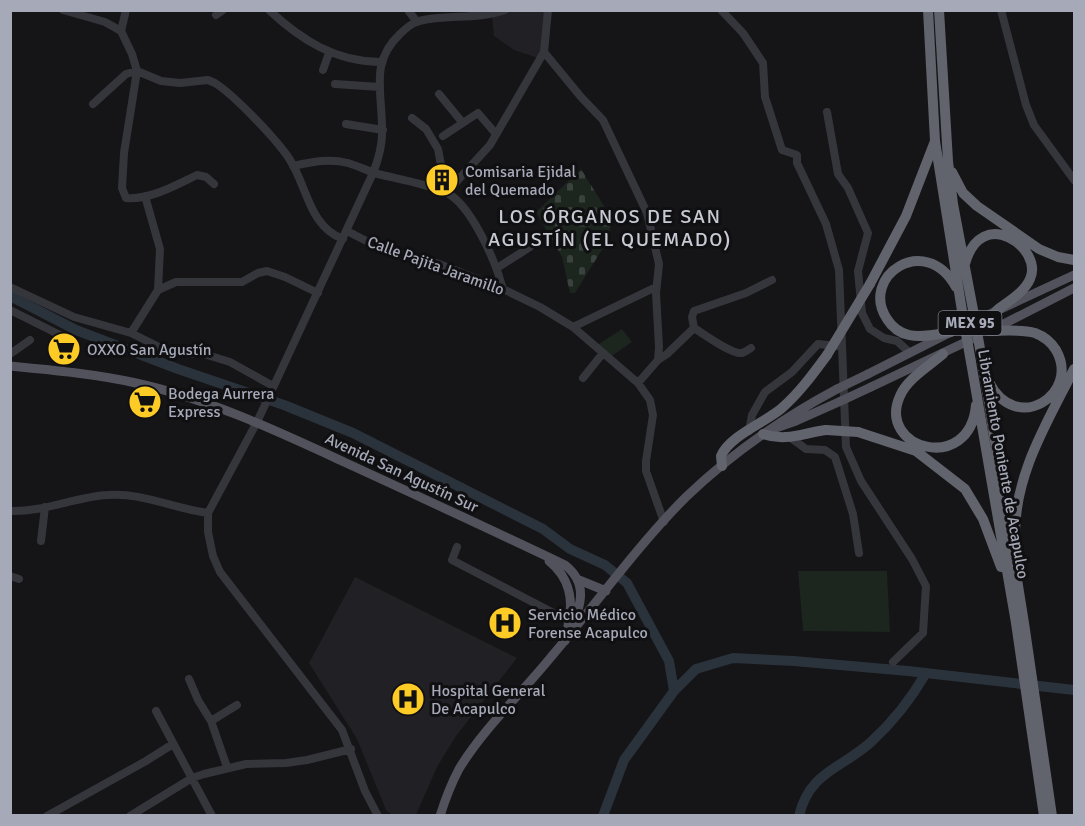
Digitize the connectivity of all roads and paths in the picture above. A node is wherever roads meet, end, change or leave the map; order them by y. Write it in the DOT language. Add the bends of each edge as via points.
graph roads {
  1 [pos="63,10"];
  2 [pos="126,10"];
  3 [pos="268,10"];
  4 [pos="408,10"];
  5 [pos="505,10"];
  6 [pos="548,10"];
  7 [pos="722,10"];
  8 [pos="928,10"];
  9 [pos="939,10"];
  10 [pos="1001,10"];
  11 [pos="417,21"];
  12 [pos="121,31"];
  13 [pos="544,52"];
  14 [pos="330,53"];
  15 [pos="381,62"];
  16 [pos="323,70"];
  17 [pos="137,71"];
  18 [pos="335,84"];
  19 [pos="380,87"];
  20 [pos="438,94"];
  21 [pos="93,104"];
  22 [pos="827,112"];
  23 [pos="412,118"];
  24 [pos="462,122"];
  25 [pos="345,123"];
  26 [pos="383,130"];
  27 [pos="496,134"];
  28 [pos="442,136"];
  29 [pos="935,141"];
  30 [pos="948,161"];
  31 [pos="293,166"];
  32 [pos="374,173"];
  33 [pos="1074,180"];
  34 [pos="214,184"];
  35 [pos="454,185"];
  36 [pos="447,192"];
  37 [pos="145,196"];
  38 [pos="345,235"];
  39 [pos="530,248"];
  40 [pos="1074,260"];
  41 [pos="964,267"];
  42 [pos="497,268"];
  43 [pos="1074,275"];
  44 [pos="772,280"];
  45 [pos="10,287"];
  46 [pos="656,287"];
  47 [pos="1074,288"];
  48 [pos="503,289"];
  49 [pos="158,290"];
  50 [pos="318,293"];
  51 [pos="959,293"];
  52 [pos="10,310"];
  53 [pos="996,311"];
  54 [pos="968,316"];
  55 [pos="573,327"];
  56 [pos="694,328"];
  57 [pos="988,331"];
  58 [pos="951,332"];
  59 [pos="131,333"];
  60 [pos="30,340"];
  61 [pos="72,341"];
  62 [pos="841,347"];
  63 [pos="751,348"];
  64 [pos="603,353"];
  65 [pos="910,353"];
  66 [pos="10,354"];
  67 [pos="943,354"];
  68 [pos="658,360"];
  69 [pos="979,364"];
  70 [pos="10,366"];
  71 [pos="1074,369"];
  72 [pos="583,378"];
  73 [pos="638,383"];
  74 [pos="272,388"];
  75 [pos="976,393"];
  76 [pos="257,422"];
  77 [pos="749,431"];
  78 [pos="766,432"];
  79 [pos="791,438"];
  80 [pos="722,466"];
  81 [pos="45,507"];
  82 [pos="10,511"];
  83 [pos="208,513"];
  84 [pos="664,522"];
  85 [pos="41,540"];
  86 [pos="457,547"];
  87 [pos="535,551"];
  88 [pos="859,553"];
  89 [pos="1016,574"];
  90 [pos="10,576"];
  91 [pos="19,579"];
  92 [pos="579,580"];
  93 [pos="608,588"];
  94 [pos="1012,597"];
  95 [pos="569,621"];
  96 [pos="1020,623"];
  97 [pos="565,641"];
  98 [pos="893,662"];
  99 [pos="189,679"];
  100 [pos="237,705"];
  101 [pos="156,711"];
  102 [pos="211,721"];
  103 [pos="173,744"];
  104 [pos="351,749"];
  105 [pos="1038,750"];
  106 [pos="227,767"];
  107 [pos="192,778"];
  108 [pos="59,813"];
  109 [pos="47,816"];
  110 [pos="130,816"];
  111 [pos="212,816"];
  112 [pos="378,816"];
  113 [pos="440,816"];
  114 [pos="1044,816"];
  115 [pos="1052,816"];
  1 -- 12 [label="street" via="105,22"];
  2 -- 12 [label="street"];
  3 -- 14 [label="street"];
  4 -- 11 [label="street"];
  5 -- 11 [label="street"];
  6 -- 13 [label="street"];
  7 -- 62 [label="street" via="763,63 765,97 776,137 783,150 796,156 826,224 839,270"];
  8 -- 29 [label="highway, Libramiento Poniente de Acapulco"];
  9 -- 30 [label="highway, Libramiento Poniente de Acapulco"];
  10 -- 33 [label="street" via="1034,125"];
  11 -- 15 [label="street" via="391,43"];
  12 -- 17 [label="street"];
  13 -- 27 [label="street"];
  13 -- 46 [label="street" via="603,120 636,187 658,258"];
  14 -- 15 [label="street" via="360,62"];
  14 -- 16 [label="street"];
  15 -- 19 [label="street"];
  17 -- 21 [label="street" via="126,74"];
  17 -- 31 [label="street, Calle Pajita Jaramillo" via="161,81 215,82 260,125"];
  17 -- 37 [label="street" via="122,188 126,198"];
  18 -- 19 [label="street"];
  19 -- 26 [label="street"];
  20 -- 24 [label="street"];
  22 -- 65 [label="street" via="838,174 868,233 858,271 862,313 870,329 897,341"];
  23 -- 35 [label="street" via="426,129"];
  24 -- 27 [label="street" via="478,113"];
  24 -- 28 [label="street"];
  25 -- 26 [label="street"];
  26 -- 32 [label="street"];
  27 -- 35 [label="street"];
  29 -- 51 [label="highway, Libramiento Poniente de Acapulco"];
  29 -- 77 [label="highway, bridge" via="906,216 827,355 780,410"];
  30 -- 40 [label="highway" via="961,189 977,206 1039,249"];
  30 -- 41 [label="highway, Libramiento Poniente de Acapulco"];
  31 -- 32 [label="street" via="322,160 346,162"];
  31 -- 38 [label="street, Calle Pajita Jaramillo" via="317,217 326,228"];
  32 -- 36 [label="street"];
  32 -- 38 [label="street"];
  34 -- 37 [label="street" via="197,175"];
  35 -- 36 [label="street"];
  36 -- 42 [label="street" via="480,233"];
  37 -- 49 [label="street" via="160,249"];
  38 -- 48 [label="street, Calle Pajita Jaramillo"];
  38 -- 50 [label="street"];
  39 -- 42 [label="street"];
  41 -- 53 [label="highway" via="972,244 988,235 1006,237 1029,255 1033,267 1029,281"];
  41 -- 54 [label="highway, Libramiento Poniente de Acapulco"];
  42 -- 48 [label="street"];
  43 -- 53 [label="main road, MEX 95"];
  44 -- 56 [label="street" via="694,311"];
  45 -- 59 [label="street" via="74,317"];
  46 -- 55 [label="street"];
  46 -- 68 [label="street"];
  47 -- 57 [label="main road, MEX 95"];
  48 -- 55 [label="street, Calle Pajita Jaramillo"];
  49 -- 50 [label="street" via="176,282 242,282 267,271"];
  49 -- 59 [label="street"];
  50 -- 74 [label="street"];
  51 -- 54 [label="highway, Libramiento Poniente de Acapulco"];
  51 -- 58 [label="highway" via="942,268 918,260 896,268 880,296 882,311 898,331 921,336"];
  52 -- 61 [label="street"];
  53 -- 58 [label="main road, MEX 95"];
  54 -- 69 [label="highway, Libramiento Poniente de Acapulco, bridge"];
  55 -- 64 [label="street, Calle Pajita Jaramillo"];
  56 -- 63 [label="street" via="738,352"];
  56 -- 68 [label="street"];
  57 -- 67 [label="main road, MEX 95"];
  57 -- 69 [label="highway" via="1027,331 1041,336 1056,351 1060,362 1057,387 1047,400 1032,407 1010,405 993,390"];
  58 -- 65 [label="main road, MEX 95"];
  59 -- 74 [label="street" via="176,353 204,354 230,362"];
  60 -- 66 [label="street"];
  62 -- 77 [label="street" via="818,344 792,372 765,392 752,415"];
  62 -- 98 [label="street" via="846,447 861,481 926,586 923,633"];
  64 -- 72 [label="street"];
  64 -- 73 [label="street, Calle Pajita Jaramillo"];
  65 -- 78 [label="main road, MEX 95, bridge" via="793,413"];
  67 -- 75 [label="highway" via="899,397 898,422 904,434 925,448 951,445 969,427 975,413"];
  67 -- 78 [label="main road, MEX 95, bridge"];
  68 -- 73 [label="street"];
  69 -- 75 [label="highway, Libramiento Poniente de Acapulco"];
  69 -- 89 [label="highway, Libramiento Poniente de Acapulco"];
  70 -- 76 [label="main road, Avenida San Agustín Sur" via="137,383"];
  71 -- 89 [label="highway" via="1025,472 1017,505"];
  73 -- 84 [label="street, Calle Pajita Jaramillo" via="650,400 653,415 646,471"];
  74 -- 76 [label="street"];
  75 -- 94 [label="highway, Libramiento Poniente de Acapulco"];
  76 -- 83 [label="street"];
  76 -- 87 [label="main road, Avenida San Agustín Sur"];
  77 -- 80 [label="highway" via="722,452"];
  78 -- 79 [label="highway" via="780,439"];
  78 -- 80 [label="main road, MEX 95"];
  79 -- 88 [label="street" via="806,449 825,450 835,458 853,514"];
  79 -- 94 [label="highway, bridge" via="826,430 858,432 916,451 965,489 983,519"];
  80 -- 84 [label="main road, MEX 95"];
  81 -- 82 [label="street"];
  81 -- 83 [label="street" via="106,495 130,495"];
  81 -- 85 [label="street"];
  83 -- 104 [label="street" via="208,532 220,572 342,730"];
  84 -- 93 [label="main road, MEX 95"];
  86 -- 95 [label="street" via="452,560"];
  87 -- 92 [label="main road, Avenida San Agustín Sur" via="566,565"];
  87 -- 95 [label="main road, Avenida San Agustín Sur" via="565,578 571,600"];
  89 -- 96 [label="highway, Libramiento Poniente de Acapulco"];
  90 -- 91 [label="street"];
  92 -- 93 [label="main road, Avenida San Agustín Sur"];
  92 -- 97 [label="main road" via="580,601"];
  93 -- 97 [label="main road, MEX 95"];
  94 -- 96 [label="highway, Libramiento Poniente de Acapulco"];
  95 -- 97 [label="main road, Avenida San Agustín Sur"];
  96 -- 105 [label="highway, Libramiento Poniente de Acapulco"];
  97 -- 113 [label="main road, MEX 95" via="491,726 459,770"];
  99 -- 102 [label="street"];
  100 -- 102 [label="street"];
  101 -- 103 [label="street"];
  102 -- 106 [label="street"];
  103 -- 107 [label="street"];
  103 -- 108 [label="street"];
  104 -- 106 [label="street" via="307,760"];
  104 -- 112 [label="street"];
  105 -- 114 [label="highway, Libramiento Poniente de Acapulco"];
  105 -- 115 [label="highway, Libramiento Poniente de Acapulco"];
  106 -- 107 [label="street"];
  107 -- 110 [label="street"];
  107 -- 111 [label="street"];
  108 -- 109 [label="street"];
}
